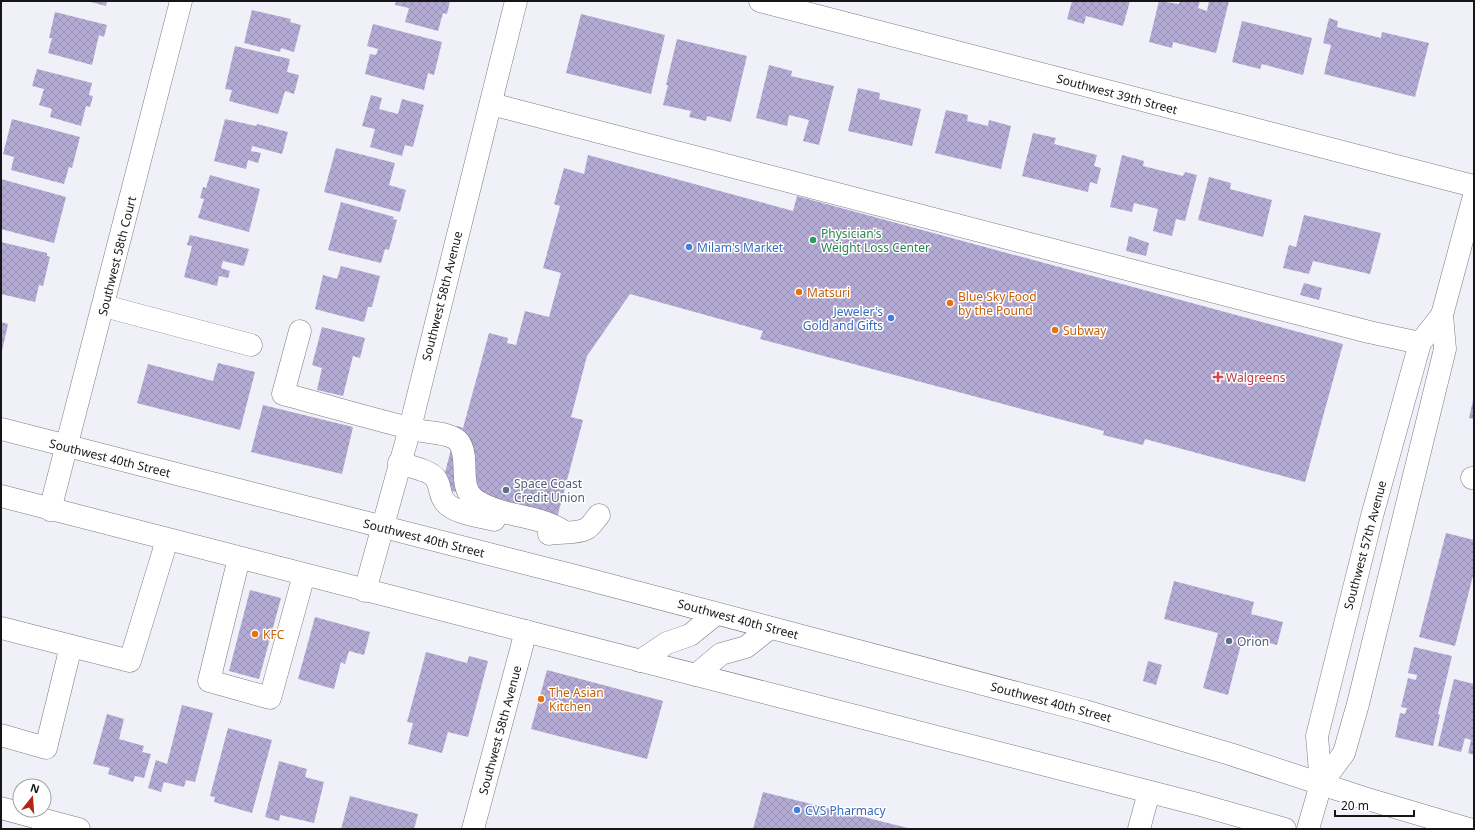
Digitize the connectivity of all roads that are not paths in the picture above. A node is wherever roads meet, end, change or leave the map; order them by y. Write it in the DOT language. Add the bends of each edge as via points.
graph roads {
  1 [pos="181,1"];
  2 [pos="516,1"];
  3 [pos="760,1"];
  4 [pos="491,104"];
  5 [pos="1474,186"];
  6 [pos="1474,196"];
  7 [pos="104,306"];
  8 [pos="1442,315"];
  9 [pos="300,331"];
  10 [pos="1420,343"];
  11 [pos="251,345"];
  12 [pos="410,428"];
  13 [pos="1,429"];
  14 [pos="67,447"];
  15 [pos="399,463"];
  16 [pos="1,496"];
  17 [pos="1406,507"];
  18 [pos="50,510"];
  19 [pos="599,515"];
  20 [pos="1372,516"];
  21 [pos="381,528"];
  22 [pos="563,531"];
  23 [pos="167,540"];
  24 [pos="239,558"];
  25 [pos="304,575"];
  26 [pos="365,591"];
  27 [pos="716,614"];
  28 [pos="1,628"];
  29 [pos="770,628"];
  30 [pos="526,631"];
  31 [pos="71,646"];
  32 [pos="640,661"];
  33 [pos="696,675"];
  34 [pos="1,735"];
  35 [pos="1321,784"];
  36 [pos="1149,792"];
  37 [pos="1,808"];
  38 [pos="79,829"];
  39 [pos="473,829"];
  40 [pos="1139,829"];
  41 [pos="1285,829"];
  42 [pos="1308,829"];
  43 [pos="1469,829"];
  1 -- 7 [label="main road, Southwest 58th Court"];
  2 -- 4 [label="main road, Southwest 58th Avenue"];
  3 -- 5 [label="main road, Southwest 39th Street"];
  4 -- 10 [label="main road" via="1369,332"];
  4 -- 12 [label="main road, Southwest 58th Avenue"];
  6 -- 8 [label="main road, Southwest 57th Avenue"];
  7 -- 11 [label="main road"];
  7 -- 14 [label="main road, Southwest 58th Court"];
  8 -- 10 [label="main road, Southwest 57th Avenue"];
  8 -- 17 [label="main road, Southwest 57th Avenue" via="1445,349"];
  9 -- 12 [label="main road" via="283,394"];
  10 -- 20 [label="main road, Southwest 57th Avenue"];
  12 -- 15 [label="main road, Southwest 58th Avenue"];
  12 -- 22 [label="main road" via="448,436 458,441 463,451 468,492 476,501 550,523"];
  13 -- 14 [label="main road, Southwest 40th Street"];
  14 -- 18 [label="main road, Southwest 58th Court"];
  14 -- 21 [label="main road, Southwest 40th Street"];
  15 -- 21 [label="main road, Southwest 58th Avenue"];
  15 -- 22 [label="main road" via="436,478 445,502 460,511 548,534"];
  16 -- 18 [label="main road"];
  17 -- 20 [label="main road" via="1392,518"];
  17 -- 35 [label="main road, Southwest 57th Avenue" via="1344,753"];
  18 -- 23 [label="main road"];
  19 -- 22 [label="main road" via="587,529 574,533"];
  20 -- 35 [label="main road, Southwest 57th Avenue" via="1317,736"];
  21 -- 26 [label="main road, Southwest 58th Avenue"];
  21 -- 27 [label="main road, Southwest 40th Street"];
  23 -- 24 [label="main road"];
  23 -- 31 [label="main road" via="130,661"];
  24 -- 25 [label="main road"];
  24 -- 25 [label="main road" via="209,681 270,698"];
  25 -- 26 [label="main road"];
  26 -- 30 [label="main road"];
  27 -- 29 [label="main road, Southwest 40th Street"];
  27 -- 32 [label="main road" via="690,634 667,643"];
  28 -- 31 [label="main road"];
  29 -- 33 [label="main road" via="746,647 721,654"];
  29 -- 35 [label="main road, Southwest 40th Street" via="1085,711"];
  30 -- 32 [label="main road"];
  30 -- 39 [label="main road, Southwest 58th Avenue"];
  31 -- 34 [label="main road" via="46,748"];
  32 -- 33 [label="main road"];
  33 -- 36 [label="main road"];
  35 -- 42 [label="main road, Southwest 57th Avenue"];
  35 -- 43 [label="main road, Southwest 40th Street"];
  36 -- 40 [label="main road"];
  36 -- 41 [label="main road"];
  37 -- 38 [label="main road"];
}
